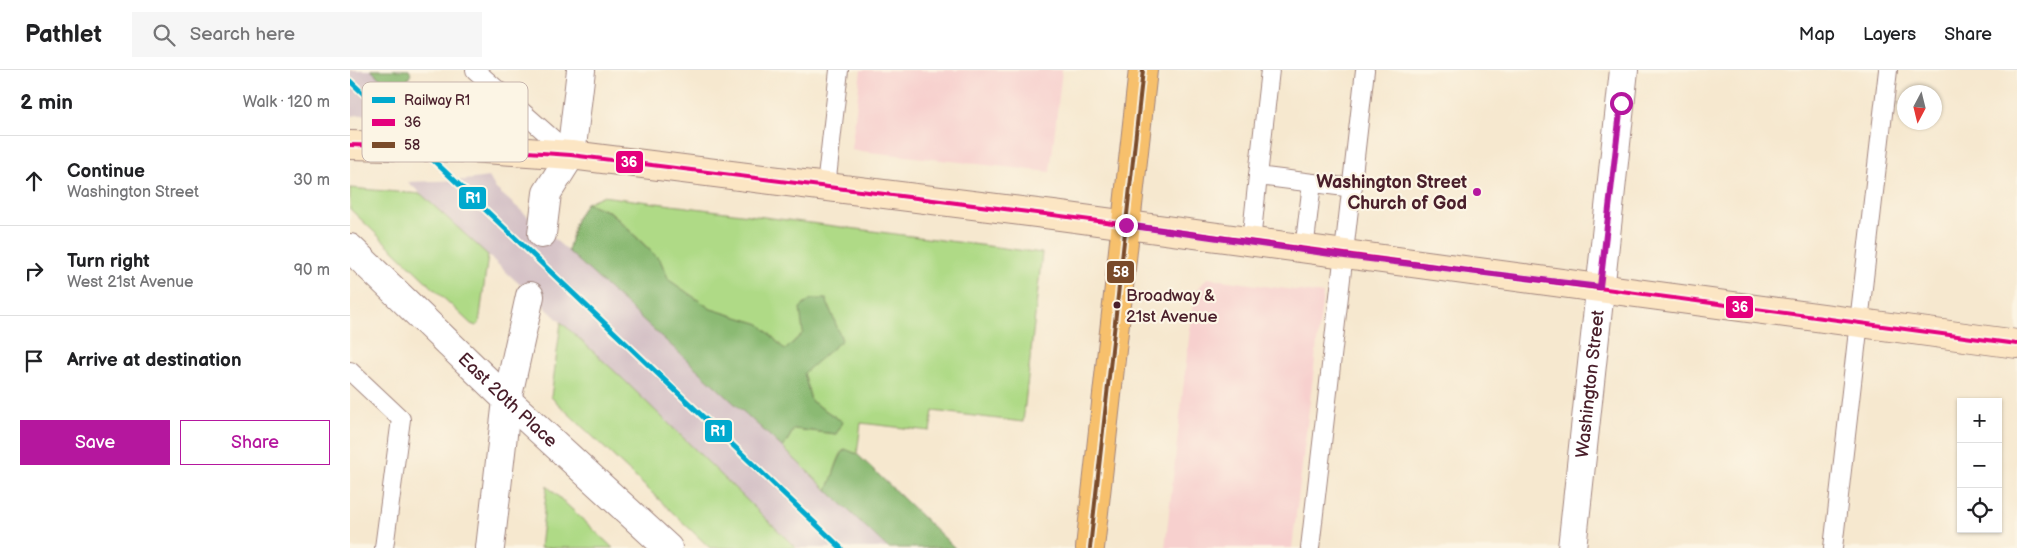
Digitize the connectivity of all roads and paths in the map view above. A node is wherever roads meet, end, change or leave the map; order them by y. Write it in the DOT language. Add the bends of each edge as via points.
graph roads {
  1 [pos="476,70"];
  2 [pos="581,70"];
  3 [pos="840,70"];
  4 [pos="1143,70"];
  5 [pos="1270,70"];
  6 [pos="1365,70"];
  7 [pos="1624,70"];
  8 [pos="1888,70"];
  9 [pos="489,82"];
  10 [pos="528,117"];
  11 [pos="528,152"];
  12 [pos="571,155"];
  13 [pos="1258,176"];
  14 [pos="1312,183"];
  15 [pos="826,187"];
  16 [pos="1352,188"];
  17 [pos="1126,225"];
  18 [pos="542,234"];
  19 [pos="1250,242"];
  20 [pos="350,248"];
  21 [pos="1304,250"];
  22 [pos="1345,256"];
  23 [pos="1600,287"];
  24 [pos="530,296"];
  25 [pos="1860,323"];
  26 [pos="2017,344"];
  27 [pos="350,371"];
  28 [pos="507,400"];
  29 [pos="384,548"];
  30 [pos="490,548"];
  31 [pos="668,548"];
  32 [pos="1090,548"];
  33 [pos="1310,548"];
  34 [pos="1572,548"];
  35 [pos="1833,548"];
  1 -- 9 [label="lane"];
  2 -- 12 [label="street"];
  3 -- 15 [label="lane"];
  4 -- 17 [label="main road"];
  5 -- 13 [label="lane"];
  6 -- 16 [label="lane"];
  7 -- 23 [label="street, Washington Street"];
  8 -- 25 [label="lane"];
  10 -- 12 [label="lane"];
  11 -- 12 [label="street"];
  12 -- 15 [label="street"];
  12 -- 18 [label="street" via="547,193"];
  13 -- 14 [label="lane"];
  13 -- 19 [label="lane"];
  14 -- 16 [label="lane"];
  14 -- 21 [label="lane"];
  15 -- 17 [label="street"];
  16 -- 22 [label="lane"];
  17 -- 19 [label="street"];
  17 -- 32 [label="main road"];
  19 -- 21 [label="street"];
  20 -- 28 [label="street, East 20th Place"];
  21 -- 22 [label="street"];
  22 -- 23 [label="street"];
  22 -- 33 [label="lane"];
  23 -- 25 [label="street"];
  23 -- 34 [label="street, Washington Street"];
  24 -- 28 [label="street"];
  25 -- 26 [label="street"];
  25 -- 35 [label="lane"];
  27 -- 29 [label="lane" via="401,419"];
  28 -- 30 [label="street"];
  28 -- 31 [label="street, East 20th Place"];
}
